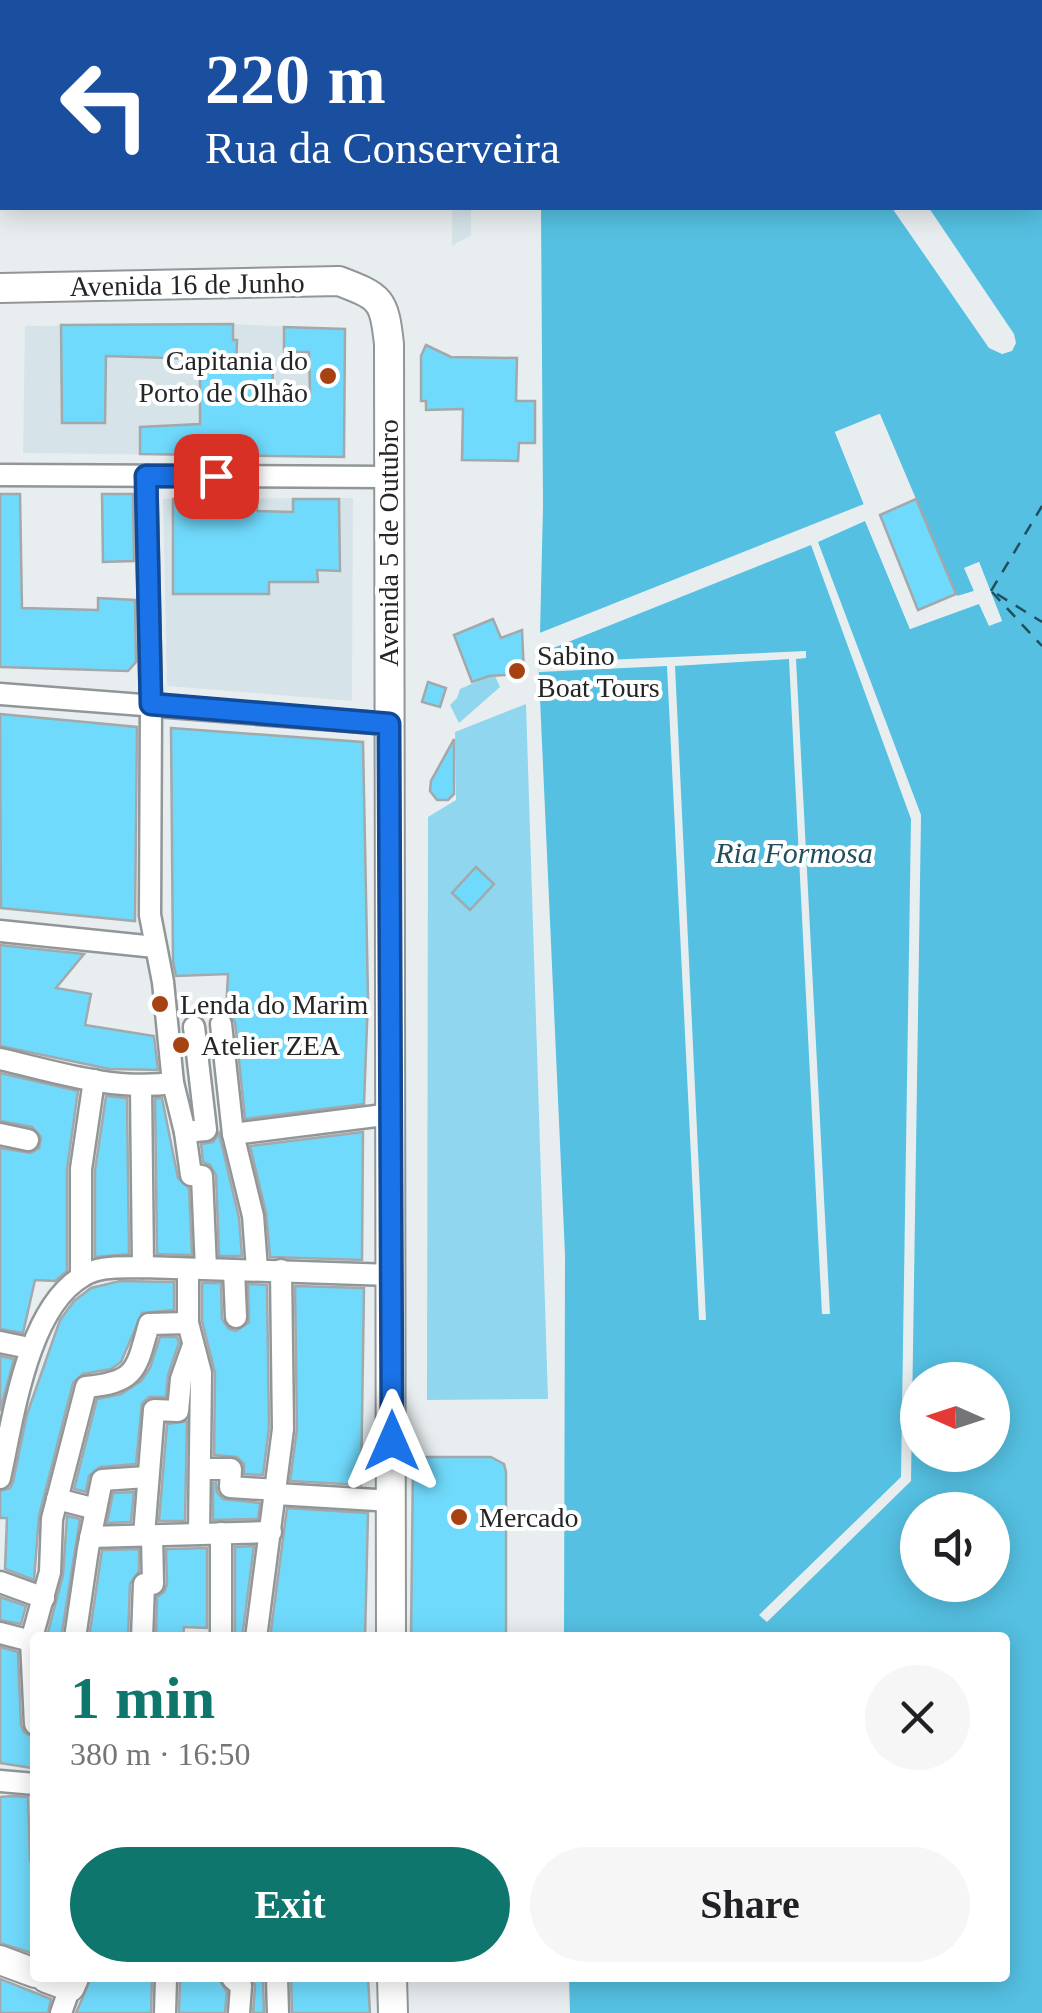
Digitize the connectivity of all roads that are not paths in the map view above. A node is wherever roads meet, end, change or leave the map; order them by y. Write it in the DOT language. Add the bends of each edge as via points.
graph roads {
  1 [pos="0,288"];
  2 [pos="371,293"];
  3 [pos="0,475"];
  4 [pos="146,476"];
  5 [pos="387,477"];
  6 [pos="0,694"];
  7 [pos="151,704"];
  8 [pos="389,724"];
  9 [pos="0,931"];
  10 [pos="155,946"];
  11 [pos="222,1024"];
  12 [pos="194,1027"];
  13 [pos="0,1059"];
  14 [pos="94,1080"];
  15 [pos="172,1082"];
  16 [pos="141,1087"];
  17 [pos="392,1114"];
  18 [pos="185,1132"];
  19 [pos="0,1134"];
  20 [pos="232,1134"];
  21 [pos="28,1140"];
  22 [pos="143,1267"];
  23 [pos="197,1269"];
  24 [pos="257,1269"];
  25 [pos="234,1270"];
  26 [pos="281,1270"];
  27 [pos="392,1274"];
  28 [pos="81,1276"];
  29 [pos="236,1317"];
  30 [pos="188,1324"];
  31 [pos="0,1342"];
  32 [pos="193,1345"];
  33 [pos="29,1348"];
  34 [pos="200,1469"];
  35 [pos="148,1477"];
  36 [pos="0,1478"];
  37 [pos="276,1492"];
  38 [pos="58,1500"];
  39 [pos="392,1501"];
  40 [pos="96,1508"];
  41 [pos="271,1532"];
  42 [pos="210,1534"];
  43 [pos="148,1535"];
  44 [pos="90,1536"];
  45 [pos="0,1582"];
  46 [pos="44,1598"];
  47 [pos="36,1632"];
  48 [pos="76,1632"];
  49 [pos="142,1632"];
  50 [pos="220,1632"];
  51 [pos="257,1632"];
  52 [pos="391,1632"];
  53 [pos="0,1633"];
  54 [pos="30,1641"];
  55 [pos="0,1781"];
  56 [pos="30,1784"];
  57 [pos="0,1960"];
  58 [pos="30,1971"];
  59 [pos="166,1982"];
  60 [pos="236,1982"];
  61 [pos="278,1982"];
  62 [pos="392,1982"];
  63 [pos="165,2013"];
  64 [pos="239,2013"];
  65 [pos="278,2013"];
  66 [pos="393,2013"];
  1 -- 2 [label="main road, Avenida 16 de Junho" via="339,281"];
  2 -- 5 [label="main road, Avenida 5 de Outubro" via="385,310 389,344"];
  3 -- 4 [label="street"];
  4 -- 5 [label="street"];
  4 -- 7 [label="street"];
  5 -- 8 [label="main road, Avenida 5 de Outubro"];
  6 -- 7 [label="street"];
  7 -- 8 [label="street"];
  7 -- 10 [label="street"];
  8 -- 17 [label="main road, Avenida 5 de Outubro"];
  9 -- 10 [label="street"];
  10 -- 15 [label="street"];
  11 -- 20 [label="street"];
  12 -- 18 [label="street" via="206,1130"];
  13 -- 14 [label="street"];
  14 -- 16 [label="street"];
  14 -- 28 [label="street" via="81,1169"];
  15 -- 16 [label="street"];
  15 -- 18 [label="street"];
  16 -- 22 [label="street"];
  17 -- 20 [label="street"];
  17 -- 27 [label="main road, Avenida 5 de Outubro"];
  18 -- 23 [label="street" via="190,1176 202,1176"];
  19 -- 21 [label="street"];
  20 -- 24 [label="street" via="253,1216"];
  22 -- 23 [label="street"];
  22 -- 28 [label="street"];
  23 -- 25 [label="street"];
  23 -- 30 [label="street"];
  24 -- 25 [label="street"];
  24 -- 26 [label="street"];
  25 -- 29 [label="street"];
  26 -- 27 [label="street"];
  26 -- 37 [label="street" via="283,1428"];
  27 -- 39 [label="main road, Avenida 5 de Outubro"];
  28 -- 33 [label="street"];
  30 -- 32 [label="street"];
  30 -- 38 [label="street" via="149,1324 137,1366 118,1384 86,1387"];
  31 -- 33 [label="street"];
  32 -- 34 [label="street" via="202,1373"];
  32 -- 35 [label="street" via="178,1411 154,1410"];
  33 -- 36 [label="street"];
  34 -- 37 [label="street" via="230,1469 230,1487"];
  34 -- 42 [label="street"];
  35 -- 40 [label="street" via="102,1480"];
  35 -- 43 [label="street"];
  37 -- 39 [label="street"];
  37 -- 41 [label="street"];
  38 -- 40 [label="street"];
  38 -- 46 [label="street"];
  39 -- 52 [label="main road, Avenida 5 de Outubro"];
  40 -- 44 [label="street"];
  41 -- 42 [label="street"];
  41 -- 51 [label="street"];
  42 -- 43 [label="street"];
  42 -- 50 [label="street"];
  43 -- 44 [label="street"];
  43 -- 49 [label="street" via="153,1584 144,1584"];
  44 -- 48 [label="street"];
  45 -- 46 [label="street"];
  46 -- 47 [label="street"];
  53 -- 54 [label="street"];
  55 -- 56 [label="street"];
  57 -- 58 [label="main road"];
  59 -- 63 [label="street"];
  60 -- 64 [label="street"];
  61 -- 65 [label="street"];
  62 -- 66 [label="main road"];
}
